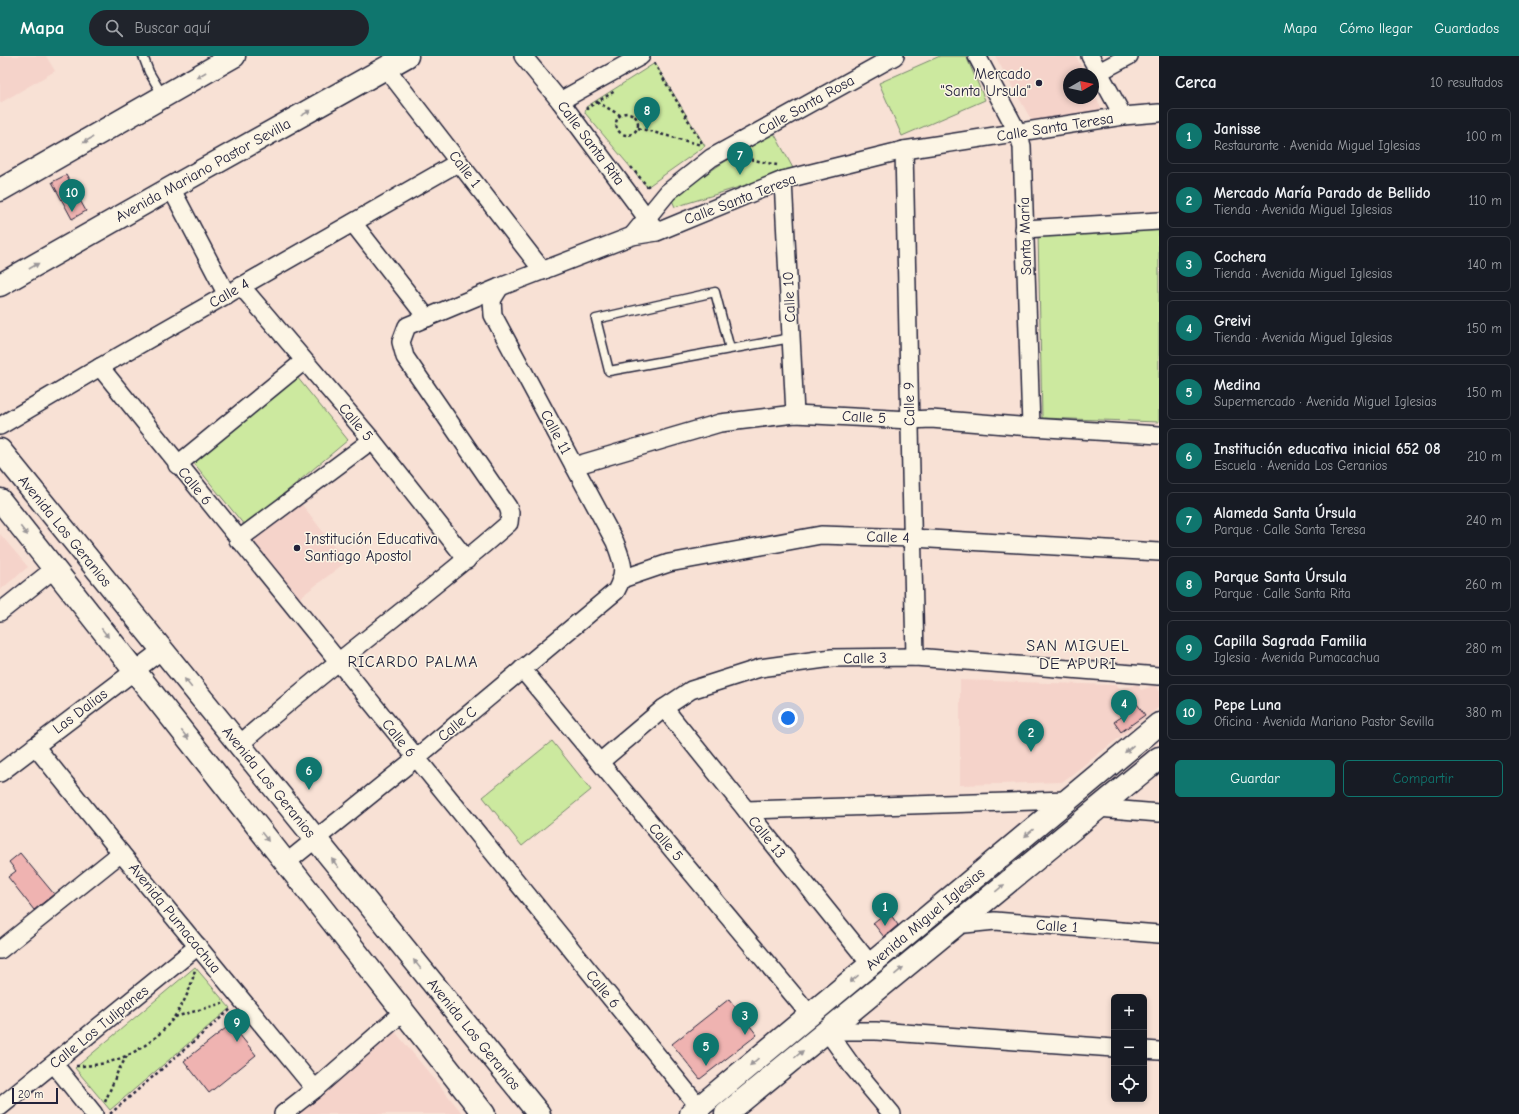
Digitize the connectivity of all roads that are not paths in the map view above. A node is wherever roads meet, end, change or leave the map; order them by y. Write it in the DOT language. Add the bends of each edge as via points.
graph roads {
  1 [pos="142,56"];
  2 [pos="234,56"];
  3 [pos="407,56"];
  4 [pos="524,56"];
  5 [pos="895,56"];
  6 [pos="977,56"];
  7 [pos="1090,56"];
  8 [pos="1129,56"];
  9 [pos="647,58"];
  10 [pos="386,68"];
  11 [pos="1097,68"];
  12 [pos="1099,72"];
  13 [pos="164,96"];
  14 [pos="560,101"];
  15 [pos="1159,113"];
  16 [pos="1123,116"];
  17 [pos="1018,133"];
  18 [pos="904,150"];
  19 [pos="460,162"];
  20 [pos="790,178"];
  21 [pos="170,188"];
  22 [pos="0,190"];
  23 [pos="646,217"];
  24 [pos="353,222"];
  25 [pos="1159,222"];
  26 [pos="1024,229"];
  27 [pos="657,232"];
  28 [pos="632,236"];
  29 [pos="543,271"];
  30 [pos="0,285"];
  31 [pos="500,287"];
  32 [pos="234,290"];
  33 [pos="427,318"];
  34 [pos="791,338"];
  35 [pos="730,349"];
  36 [pos="304,361"];
  37 [pos="100,367"];
  38 [pos="795,414"];
  39 [pos="910,420"];
  40 [pos="0,426"];
  41 [pos="1031,427"];
  42 [pos="1159,435"];
  43 [pos="372,440"];
  44 [pos="0,450"];
  45 [pos="177,465"];
  46 [pos="574,466"];
  47 [pos="0,500"];
  48 [pos="913,538"];
  49 [pos="238,540"];
  50 [pos="1159,552"];
  51 [pos="467,560"];
  52 [pos="54,568"];
  53 [pos="622,579"];
  54 [pos="0,612"];
  55 [pos="162,650"];
  56 [pos="915,657"];
  57 [pos="338,662"];
  58 [pos="522,669"];
  59 [pos="134,671"];
  60 [pos="1159,676"];
  61 [pos="664,708"];
  62 [pos="1159,724"];
  63 [pos="239,745"];
  64 [pos="35,746"];
  65 [pos="416,758"];
  66 [pos="1159,758"];
  67 [pos="600,762"];
  68 [pos="0,773"];
  69 [pos="1068,800"];
  70 [pos="1098,808"];
  71 [pos="746,810"];
  72 [pos="1159,813"];
  73 [pos="315,839"];
  74 [pos="122,853"];
  75 [pos="286,863"];
  76 [pos="955,924"];
  77 [pos="1159,934"];
  78 [pos="198,946"];
  79 [pos="0,950"];
  80 [pos="871,965"];
  81 [pos="403,1012"];
  82 [pos="810,1015"];
  83 [pos="827,1031"];
  84 [pos="1111,1048"];
  85 [pos="1147,1050"];
  86 [pos="1159,1051"];
  87 [pos="54,1064"];
  88 [pos="315,1089"];
  89 [pos="0,1107"];
  90 [pos="99,1109"];
  91 [pos="695,1111"];
  92 [pos="730,1113"];
  93 [pos="283,1114"];
  94 [pos="484,1114"];
  95 [pos="539,1114"];
  96 [pos="892,1114"];
  1 -- 13 [label="lane"];
  2 -- 13 [label="main road, one-way"];
  3 -- 10 [label="main road, Avenida Mariano Pastor Sevilla"];
  4 -- 14 [label="street, Calle Santa Rita"];
  5 -- 23 [label="street, Calle Santa Rosa" via="711,158 668,192"];
  6 -- 17 [label="street, Santa María"];
  7 -- 11 [label="street"];
  8 -- 12 [label="street"];
  9 -- 14 [label="street"];
  10 -- 19 [label="street, Calle 1"];
  21 -- 10 [label="main road, Avenida Mariano Pastor Sevilla, one-way"];
  12 -- 16 [label="street"];
  13 -- 22 [label="main road, one-way"];
  14 -- 23 [label="street, Calle Santa Rita"];
  15 -- 16 [label="street, Calle Santa Teresa"];
  16 -- 17 [label="street, Calle Santa Teresa"];
  17 -- 18 [label="street, Calle Santa Teresa"];
  17 -- 26 [label="street, Santa María" via="1022,146"];
  18 -- 20 [label="street, Calle Santa Teresa"];
  18 -- 39 [label="street, Calle 9"];
  19 -- 24 [label="street, Calle 4"];
  19 -- 29 [label="street, Calle 1"];
  20 -- 27 [label="street, Calle Santa Teresa"];
  20 -- 34 [label="street, Calle 10"];
  30 -- 21 [label="main road, Avenida Mariano Pastor Sevilla, one-way"];
  21 -- 32 [label="street, Calle 5"];
  23 -- 27 [label="street, Calle Santa Rita"];
  23 -- 28 [label="street, Calle Santa Rosa"];
  24 -- 32 [label="street, Calle 4"];
  24 -- 33 [label="street"];
  25 -- 26 [label="street"];
  26 -- 41 [label="street, Santa María"];
  27 -- 28 [label="street, Calle Santa Teresa"];
  28 -- 29 [label="street, Calle Santa Teresa"];
  29 -- 31 [label="street, Calle Santa Teresa"];
  31 -- 33 [label="street, Calle Santa Teresa"];
  31 -- 46 [label="street, Calle 11" via="492,300 493,315"];
  32 -- 36 [label="street, Calle 5"];
  32 -- 37 [label="street, Calle 4"];
  33 -- 51 [label="street, Calle Santa Teresa" via="407,326 401,342 405,357 510,512 509,523"];
  34 -- 35 [label="lane"];
  34 -- 38 [label="street, Calle 10"];
  35 -- 35 [label="lane" via="609,371 596,319 715,292"];
  36 -- 43 [label="street, Calle 5"];
  36 -- 45 [label="street"];
  37 -- 40 [label="street, Calle 4"];
  37 -- 45 [label="street, Calle 6"];
  38 -- 39 [label="street, Calle 5"];
  38 -- 46 [label="street, Calle 5" via="720,423"];
  39 -- 41 [label="street, Calle 5" via="931,419"];
  39 -- 48 [label="street, Calle 9"];
  41 -- 42 [label="street, Calle 5"];
  43 -- 49 [label="street"];
  43 -- 51 [label="street, Calle 5"];
  44 -- 55 [label="main road, Avenida Los Geranios"];
  45 -- 49 [label="street, Calle 6"];
  46 -- 53 [label="street, Calle 11" via="615,542 622,560"];
  47 -- 52 [label="main road, Avenida Los Geranios, one-way"];
  48 -- 50 [label="street, Calle 4"];
  48 -- 53 [label="street, Calle 4" via="821,534 669,563"];
  48 -- 56 [label="street, Calle 9"];
  49 -- 57 [label="street, Calle 6"];
  51 -- 57 [label="street"];
  52 -- 54 [label="street"];
  52 -- 59 [label="main road, Avenida Los Geranios, one-way"];
  53 -- 58 [label="street, Calle C" via="616,591"];
  55 -- 59 [label="street, Las Dalias"];
  63 -- 55 [label="main road, Avenida Los Geranios, one-way"];
  56 -- 60 [label="street, Calle 3"];
  56 -- 61 [label="street, Calle 3" via="832,658 760,668 691,690"];
  57 -- 63 [label="street"];
  57 -- 65 [label="street, Calle 6"];
  58 -- 65 [label="street, Calle C"];
  58 -- 67 [label="street, Calle 5"];
  59 -- 64 [label="street, Las Dalias"];
  59 -- 75 [label="main road, Avenida Los Geranios, one-way"];
  61 -- 67 [label="street, Calle 3"];
  61 -- 71 [label="street, Calle 13"];
  62 -- 69 [label="main road, Avenida Miguel Iglesias, one-way"];
  63 -- 73 [label="main road, Avenida Los Geranios"];
  64 -- 68 [label="street, Las Dalias"];
  64 -- 74 [label="street, Avenida Pumacachua"];
  65 -- 73 [label="street, Calle C"];
  65 -- 91 [label="street, Calle 6"];
  66 -- 70 [label="main road, Avenida Miguel Iglesias"];
  67 -- 82 [label="street, Calle 5"];
  69 -- 71 [label="street"];
  69 -- 80 [label="main road, Avenida Miguel Iglesias, one-way"];
  70 -- 72 [label="street"];
  76 -- 70 [label="main road, Avenida Miguel Iglesias, one-way"];
  71 -- 80 [label="street, Calle 13"];
  73 -- 75 [label="street, Calle C"];
  95 -- 73 [label="main road, Avenida Los Geranios, one-way"];
  74 -- 78 [label="street, Avenida Pumacachua"];
  74 -- 79 [label="street"];
  75 -- 81 [label="main road, Avenida Los Geranios"];
  76 -- 77 [label="street, Calle 1" via="995,921"];
  83 -- 76 [label="main road, Avenida Miguel Iglesias, one-way"];
  78 -- 87 [label="street, Calle Los Tulipanes"];
  78 -- 88 [label="street, Avenida Pumacachua"];
  80 -- 82 [label="main road, Avenida Miguel Iglesias, one-way"];
  81 -- 88 [label="street"];
  81 -- 94 [label="main road, Avenida Los Geranios"];
  82 -- 91 [label="main road, Avenida Miguel Iglesias, one-way"];
  83 -- 84 [label="street" via="876,1031"];
  92 -- 83 [label="main road, Avenida Miguel Iglesias, one-way"];
  83 -- 96 [label="street"];
  85 -- 86 [label="street"];
  87 -- 89 [label="street, Calle Los Tulipanes"];
  87 -- 90 [label="street"];
  88 -- 93 [label="street"];
}
